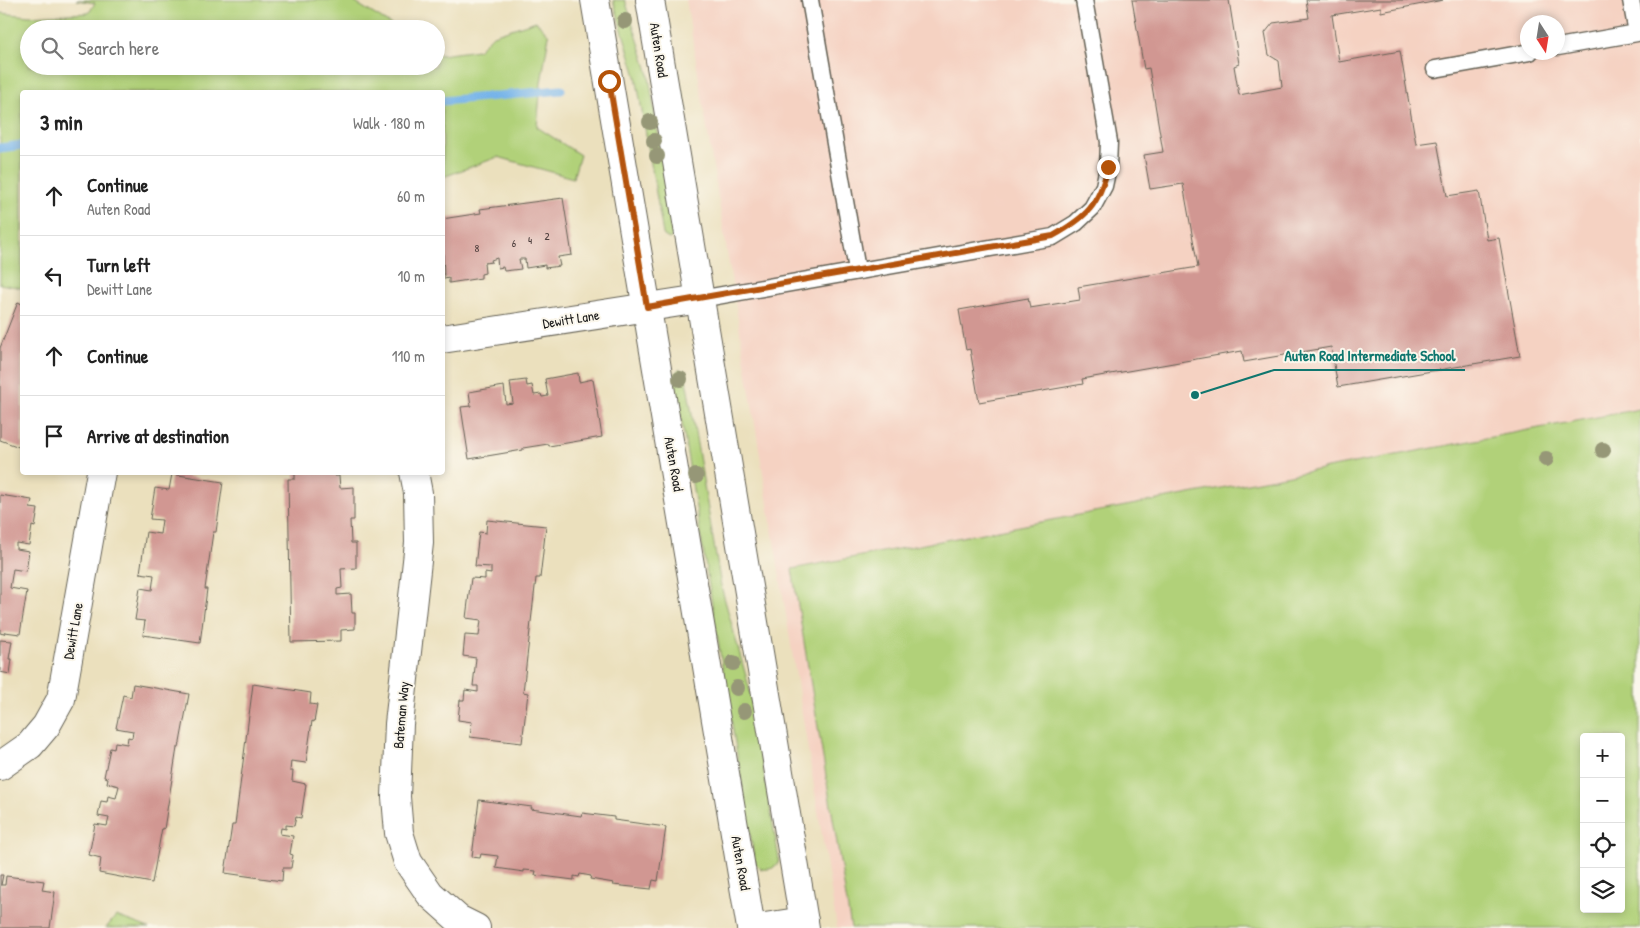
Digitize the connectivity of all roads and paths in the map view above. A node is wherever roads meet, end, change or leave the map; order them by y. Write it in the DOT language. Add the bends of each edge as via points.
graph roads {
  1 [pos="595,0"];
  2 [pos="650,0"];
  3 [pos="810,0"];
  4 [pos="1084,0"];
  5 [pos="1631,0"];
  6 [pos="1565,46"];
  7 [pos="1520,54"];
  8 [pos="1435,69"];
  9 [pos="857,270"];
  10 [pos="700,298"];
  11 [pos="647,307"];
  12 [pos="445,339"];
  13 [pos="100,475"];
  14 [pos="415,475"];
  15 [pos="0,766"];
  16 [pos="805,924"];
  17 [pos="476,928"];
  18 [pos="751,928"];
  19 [pos="758,928"];
  1 -- 11 [label="street, Auten Road"];
  2 -- 10 [label="street, Auten Road"];
  3 -- 9 [label="lane"];
  4 -- 9 [label="lane" via="1109,142 1104,186 1092,208 1076,223 1053,236"];
  5 -- 6 [label="lane" via="1636,33"];
  7 -- 8 [label="lane"];
  9 -- 10 [label="lane"];
  10 -- 11 [label="street, Dewitt Lane"];
  10 -- 16 [label="street, Auten Road"];
  11 -- 12 [label="street, Dewitt Lane"];
  11 -- 18 [label="street, Auten Road"];
  13 -- 15 [label="street, Dewitt Lane" via="61,699 46,726 30,745"];
  14 -- 17 [label="street, Bateman Way" via="419,543 399,724 396,797 399,833 408,862 430,894 458,920"];
  16 -- 19 [label="street"];
}
